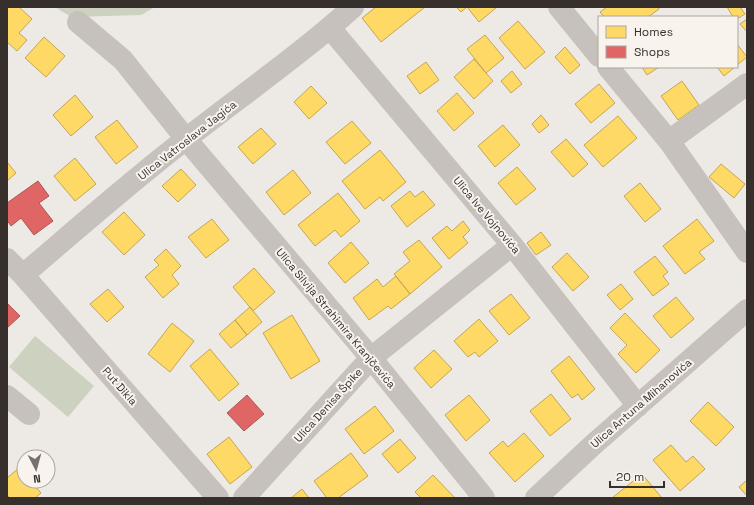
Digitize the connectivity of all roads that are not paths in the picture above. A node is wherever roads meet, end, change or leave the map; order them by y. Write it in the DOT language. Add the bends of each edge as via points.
graph roads {
  1 [pos="353,7"];
  2 [pos="559,7"];
  3 [pos="78,22"];
  4 [pos="330,28"];
  5 [pos="598,55"];
  6 [pos="609,68"];
  7 [pos="747,84"];
  8 [pos="186,138"];
  9 [pos="668,140"];
  10 [pos="512,245"];
  11 [pos="747,252"];
  12 [pos="7,260"];
  13 [pos="22,275"];
  14 [pos="747,310"];
  15 [pos="371,358"];
  16 [pos="7,396"];
  17 [pos="638,406"];
  18 [pos="29,414"];
  19 [pos="218,498"];
  20 [pos="244,498"];
  21 [pos="484,498"];
  22 [pos="536,498"];
  1 -- 4 [label="street, Ulica Vatroslava Jagića"];
  2 -- 5 [label="street"];
  3 -- 8 [label="street, Ulica Silvija Strahimira Kranjčevića" via="123,60"];
  4 -- 8 [label="street, Ulica Vatroslava Jagića"];
  4 -- 10 [label="street, Ulica Ive Vojnovića"];
  6 -- 9 [label="street"];
  7 -- 9 [label="street"];
  8 -- 13 [label="street, Ulica Vatroslava Jagića"];
  8 -- 15 [label="street, Ulica Silvija Strahimira Kranjčevića"];
  9 -- 11 [label="street"];
  10 -- 15 [label="street, Ulica Denisa Špike"];
  10 -- 17 [label="street, Ulica Ive Vojnovića"];
  12 -- 13 [label="street"];
  13 -- 19 [label="street, Put Dikla"];
  14 -- 17 [label="street, Ulica Antuna Mihanovića"];
  15 -- 20 [label="street, Ulica Denisa Špike"];
  15 -- 21 [label="street, Ulica Silvija Strahimira Kranjčevića"];
  16 -- 18 [label="street"];
  17 -- 22 [label="street, Ulica Antuna Mihanovića"];
}
